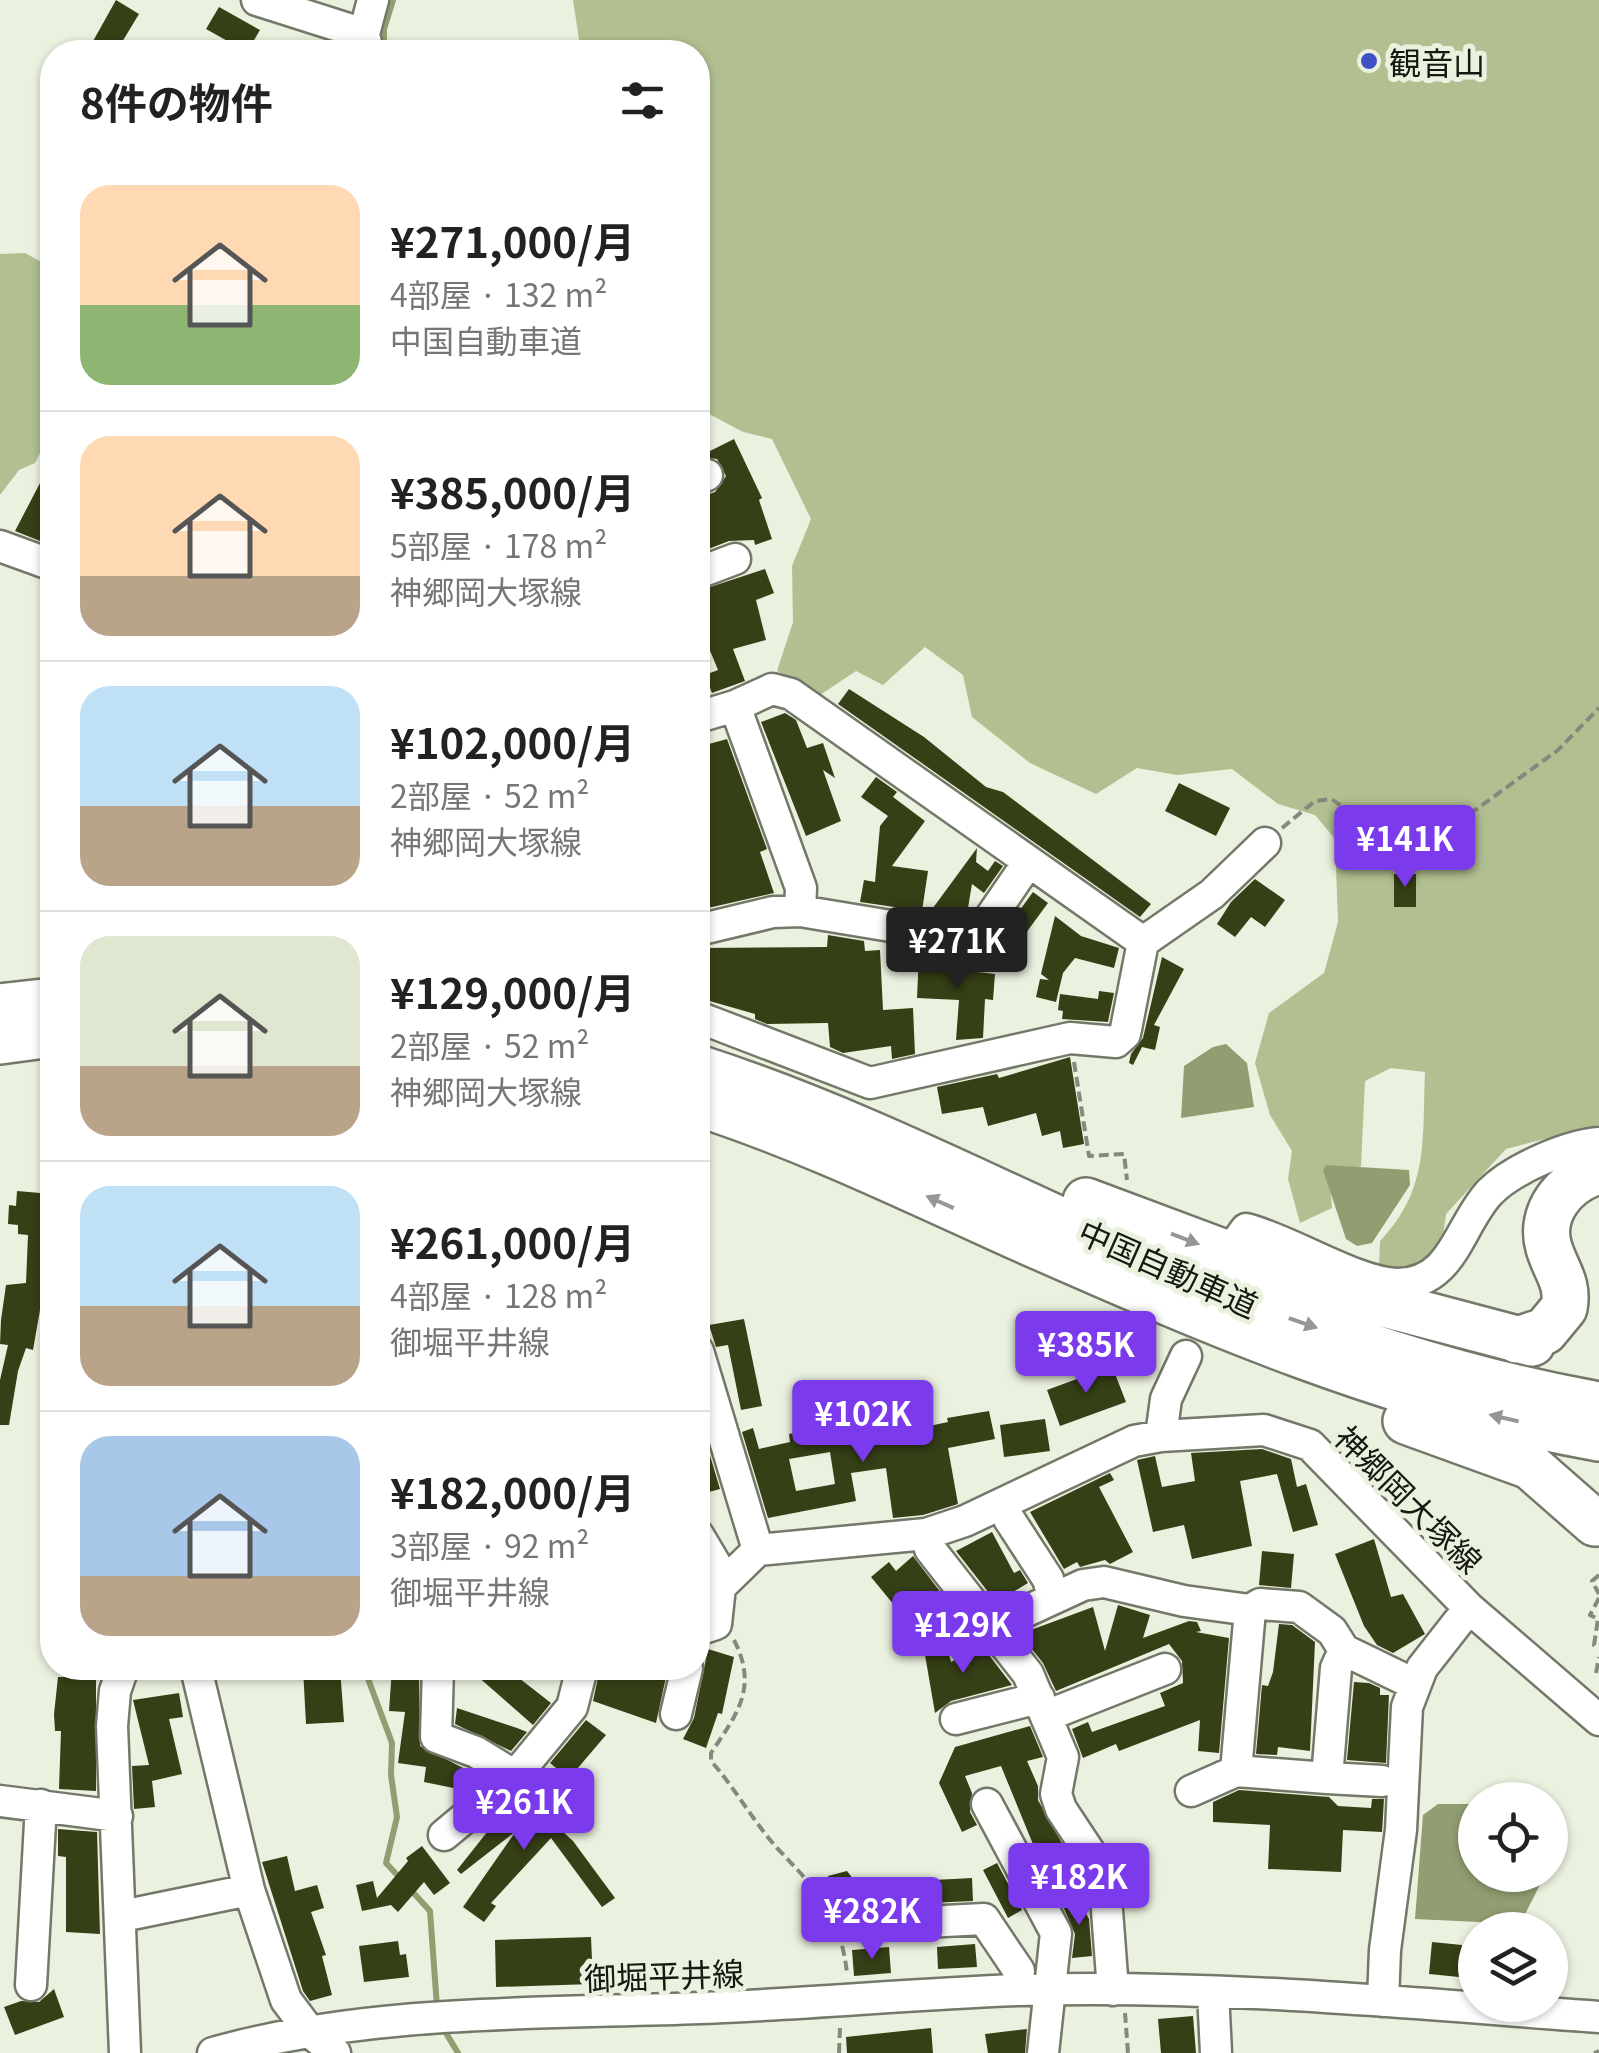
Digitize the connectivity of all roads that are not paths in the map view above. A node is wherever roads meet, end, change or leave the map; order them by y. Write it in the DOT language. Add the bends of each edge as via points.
graph roads {
  1 [pos="257,0"];
  2 [pos="374,0"];
  3 [pos="358,40"];
  4 [pos="367,40"];
  5 [pos="0,546"];
  6 [pos="735,559"];
  7 [pos="40,560"];
  8 [pos="710,568"];
  9 [pos="735,706"];
  10 [pos="710,711"];
  11 [pos="1265,844"];
  12 [pos="1027,864"];
  13 [pos="800,911"];
  14 [pos="710,927"];
  15 [pos="1143,942"];
  16 [pos="40,1003"];
  17 [pos="0,1008"];
  18 [pos="710,1022"];
  19 [pos="40,1036"];
  20 [pos="0,1041"];
  21 [pos="710,1070"];
  22 [pos="710,1072"];
  23 [pos="710,1109"];
  24 [pos="1599,1142"];
  25 [pos="1599,1170"];
  26 [pos="1599,1189"];
  27 [pos="1010,1233"];
  28 [pos="1236,1243"];
  29 [pos="1599,1275"];
  30 [pos="1186,1356"];
  31 [pos="710,1391"];
  32 [pos="1599,1404"];
  33 [pos="1161,1436"];
  34 [pos="1599,1438"];
  35 [pos="1009,1519"];
  36 [pos="1594,1523"];
  37 [pos="926,1534"];
  38 [pos="758,1550"];
  39 [pos="710,1554"];
  40 [pos="720,1587"];
  41 [pos="1052,1597"];
  42 [pos="1469,1608"];
  43 [pos="1250,1610"];
  44 [pos="710,1618"];
  45 [pos="991,1625"];
  46 [pos="950,1637"];
  47 [pos="1344,1650"];
  48 [pos="1165,1669"];
  49 [pos="119,1680"];
  50 [pos="199,1680"];
  51 [pos="438,1680"];
  52 [pos="579,1680"];
  53 [pos="684,1680"];
  54 [pos="1414,1684"];
  55 [pos="1042,1707"];
  56 [pos="676,1714"];
  57 [pos="956,1719"];
  58 [pos="1599,1720"];
  59 [pos="1236,1771"];
  60 [pos="515,1776"];
  61 [pos="1327,1778"];
  62 [pos="1382,1781"];
  63 [pos="1191,1791"];
  64 [pos="0,1801"];
  65 [pos="988,1804"];
  66 [pos="41,1805"];
  67 [pos="117,1816"];
  68 [pos="444,1834"];
  69 [pos="1098,1865"];
  70 [pos="249,1890"];
  71 [pos="1036,1896"];
  72 [pos="122,1916"];
  73 [pos="866,1925"];
  74 [pos="31,1985"];
  75 [pos="1017,1990"];
  76 [pos="1051,1990"];
  77 [pos="1119,1990"];
  78 [pos="1213,1992"];
  79 [pos="1383,2000"];
  80 [pos="1599,2018"];
  81 [pos="310,2032"];
  82 [pos="125,2053"];
  83 [pos="213,2053"];
  84 [pos="335,2053"];
  85 [pos="1044,2053"];
  86 [pos="1216,2053"];
  1 -- 3 [label="street"];
  2 -- 4 [label="street"];
  5 -- 7 [label="street"];
  6 -- 8 [label="street"];
  9 -- 10 [label="street"];
  9 -- 12 [label="street" via="772,689 791,694"];
  9 -- 13 [label="street" via="802,888"];
  11 -- 15 [label="street" via="1212,894"];
  12 -- 13 [label="street" via="974,940"];
  12 -- 15 [label="street"];
  13 -- 14 [label="street"];
  15 -- 18 [label="street" via="1125,1034 1116,1042 1070,1038 870,1083"];
  16 -- 17 [label="highway"];
  19 -- 20 [label="highway"];
  21 -- 25 [label="highway, one-way" via="810,1097 1305,1283 1524,1342 1545,1331 1564,1308 1564,1281 1547,1224 1568,1186"];
  22 -- 32 [label="highway, 中国自動車道, one-way" via="849,1124 1274,1312 1462,1374"];
  27 -- 23 [label="highway, 中国自動車道, one-way"];
  24 -- 28 [label="street" via="1570,1149 1492,1190 1447,1261 1427,1280 1394,1284 1246,1228"];
  26 -- 29 [label="highway" via="1576,1205 1567,1231 1574,1256"];
  34 -- 27 [label="highway, 中国自動車道, one-way" via="1465,1409 1342,1371"];
  27 -- 36 [label="highway" via="1136,1309 1530,1466"];
  30 -- 33 [label="street" via="1166,1399"];
  31 -- 38 [label="street"];
  33 -- 37 [label="street, 神郷岡大塚線" via="1134,1441"];
  33 -- 42 [label="street, 神郷岡大塚線" via="1276,1431 1310,1446"];
  35 -- 41 [label="street" via="1048,1579"];
  37 -- 38 [label="street, 神郷岡大塚線"];
  37 -- 45 [label="street" via="930,1549"];
  38 -- 40 [label="street"];
  39 -- 40 [label="street"];
  40 -- 44 [label="street"];
  41 -- 43 [label="street" via="1104,1582"];
  41 -- 45 [label="street"];
  42 -- 54 [label="street, 神郷岡大塚線"];
  42 -- 58 [label="street"];
  43 -- 47 [label="street" via="1260,1604 1299,1607 1332,1631"];
  43 -- 59 [label="street"];
  45 -- 46 [label="street"];
  45 -- 55 [label="street" via="1028,1674"];
  47 -- 54 [label="street"];
  47 -- 61 [label="street" via="1336,1668"];
  48 -- 55 [label="street"];
  49 -- 67 [label="street" via="112,1726"];
  50 -- 70 [label="street"];
  51 -- 60 [label="street" via="436,1737"];
  52 -- 60 [label="street" via="572,1707"];
  53 -- 56 [label="street"];
  54 -- 79 [label="street, 神郷岡大塚線" via="1404,1729"];
  55 -- 57 [label="street"];
  55 -- 69 [label="street" via="1062,1757 1056,1794 1061,1809"];
  59 -- 61 [label="street"];
  59 -- 63 [label="street"];
  60 -- 68 [label="street"];
  61 -- 62 [label="street"];
  64 -- 66 [label="street"];
  65 -- 71 [label="street"];
  66 -- 67 [label="street"];
  66 -- 74 [label="street"];
  67 -- 72 [label="street"];
  69 -- 71 [label="street"];
  69 -- 77 [label="street"];
  70 -- 72 [label="street"];
  70 -- 81 [label="street" via="286,2000"];
  71 -- 76 [label="street" via="1056,1933"];
  72 -- 82 [label="street"];
  73 -- 75 [label="street" via="984,1919 1020,1971"];
  75 -- 76 [label="street, 御堀平井線"];
  75 -- 81 [label="street, 御堀平井線" via="475,2016"];
  76 -- 77 [label="street, 御堀平井線"];
  76 -- 85 [label="street"];
  77 -- 78 [label="street, 御堀平井線"];
  78 -- 79 [label="street, 御堀平井線"];
  78 -- 86 [label="street"];
  79 -- 80 [label="street, 御堀平井線"];
  81 -- 83 [label="street, 御堀平井線"];
  81 -- 84 [label="street"];
}
